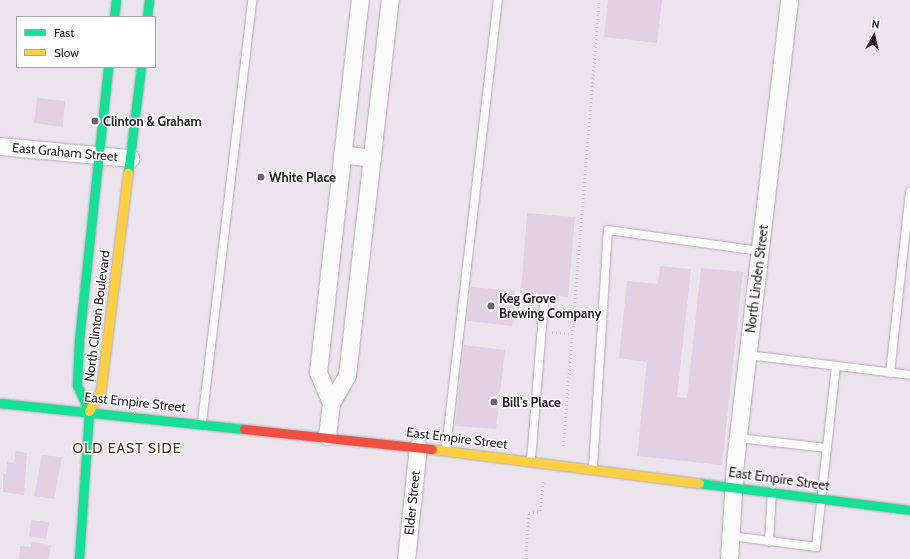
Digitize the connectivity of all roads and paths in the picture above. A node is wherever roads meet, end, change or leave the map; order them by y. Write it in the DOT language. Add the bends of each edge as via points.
graph roads {
  1 [pos="116,0"];
  2 [pos="149,0"];
  3 [pos="252,0"];
  4 [pos="360,0"];
  5 [pos="390,0"];
  6 [pos="498,0"];
  7 [pos="599,0"];
  8 [pos="789,0"];
  9 [pos="114,16"];
  10 [pos="147,16"];
  11 [pos="108,68"];
  12 [pos="141,68"];
  13 [pos="0,146"];
  14 [pos="342,154"];
  15 [pos="99,156"];
  16 [pos="130,158"];
  17 [pos="372,158"];
  18 [pos="910,192"];
  19 [pos="760,251"];
  20 [pos="544,302"];
  21 [pos="542,330"];
  22 [pos="572,334"];
  23 [pos="748,355"];
  24 [pos="836,367"];
  25 [pos="890,373"];
  26 [pos="910,375"];
  27 [pos="0,403"];
  28 [pos="331,403"];
  29 [pos="89,411"];
  30 [pos="202,422"];
  31 [pos="327,436"];
  32 [pos="738,438"];
  33 [pos="418,447"];
  34 [pos="558,447"];
  35 [pos="826,448"];
  36 [pos="446,450"];
  37 [pos="531,460"];
  38 [pos="544,462"];
  39 [pos="593,468"];
  40 [pos="736,486"];
  41 [pos="772,491"];
  42 [pos="820,498"];
  43 [pos="910,510"];
  44 [pos="731,536"];
  45 [pos="769,542"];
  46 [pos="80,559"];
  47 [pos="406,559"];
  48 [pos="525,559"];
  49 [pos="729,559"];
  1 -- 9 [label="main road"];
  2 -- 10 [label="main road"];
  3 -- 30 [label="lane"];
  4 -- 14 [label="street"];
  5 -- 17 [label="street"];
  6 -- 36 [label="lane"];
  7 -- 22 [label="path"];
  8 -- 19 [label="street, North Linden Street"];
  11 -- 15 [label="main road, North Clinton Boulevard"];
  12 -- 16 [label="main road, North Clinton Boulevard"];
  13 -- 15 [label="street, East Graham Street"];
  14 -- 17 [label="street"];
  14 -- 28 [label="street" via="318,372"];
  15 -- 16 [label="street, East Graham Street"];
  15 -- 29 [label="main road, North Clinton Boulevard" via="76,385"];
  16 -- 29 [label="main road, North Clinton Boulevard" via="101,389"];
  17 -- 28 [label="street" via="347,375"];
  18 -- 25 [label="lane"];
  19 -- 23 [label="street, North Linden Street"];
  19 -- 39 [label="lane" via="608,230"];
  20 -- 21 [label="lane"];
  21 -- 22 [label="path"];
  21 -- 37 [label="lane"];
  22 -- 34 [label="path" via="563,447"];
  23 -- 24 [label="lane"];
  23 -- 32 [label="street, North Linden Street"];
  24 -- 25 [label="lane"];
  24 -- 35 [label="lane"];
  25 -- 26 [label="lane"];
  27 -- 29 [label="main road, East Empire Street"];
  28 -- 31 [label="street"];
  29 -- 30 [label="main road, East Empire Street"];
  29 -- 46 [label="main road"];
  30 -- 31 [label="main road, East Empire Street"];
  31 -- 33 [label="main road, East Empire Street"];
  32 -- 35 [label="lane"];
  32 -- 40 [label="street, North Linden Street"];
  33 -- 36 [label="main road, East Empire Street"];
  33 -- 47 [label="street, Elder Street"];
  35 -- 42 [label="lane"];
  36 -- 37 [label="main road, East Empire Street"];
  37 -- 38 [label="main road, East Empire Street"];
  38 -- 39 [label="main road, East Empire Street"];
  38 -- 48 [label="path" via="540,511 529,513"];
  39 -- 40 [label="main road, East Empire Street"];
  40 -- 41 [label="main road, East Empire Street"];
  40 -- 44 [label="street, North Linden Street"];
  41 -- 42 [label="main road, East Empire Street"];
  41 -- 45 [label="lane"];
  42 -- 43 [label="main road, East Empire Street"];
  42 -- 45 [label="lane" via="816,547"];
  44 -- 45 [label="lane"];
  44 -- 49 [label="street, North Linden Street"];
}
